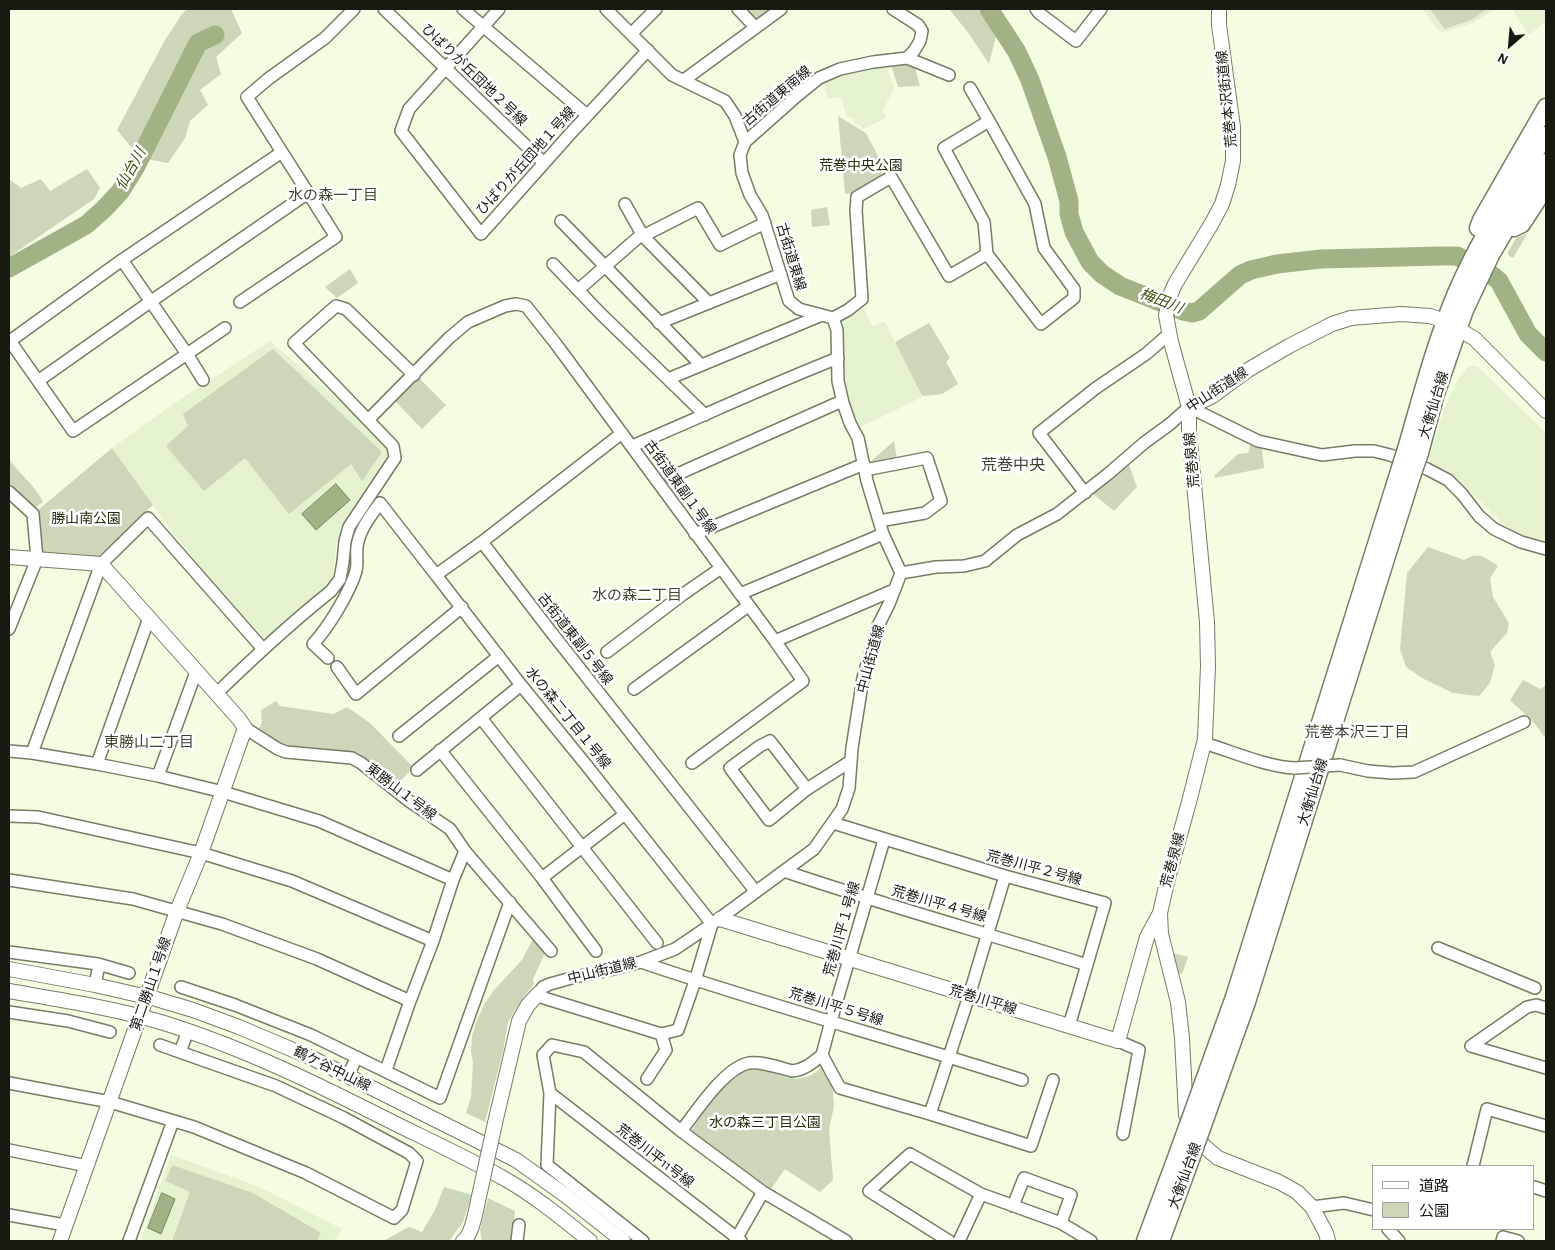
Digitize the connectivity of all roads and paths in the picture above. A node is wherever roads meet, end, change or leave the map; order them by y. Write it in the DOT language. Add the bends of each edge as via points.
graph roads {
  1 [pos="354,9"];
  2 [pos="384,9"];
  3 [pos="463,9"];
  4 [pos="499,9"];
  5 [pos="606,9"];
  6 [pos="656,9"];
  7 [pos="738,9"];
  8 [pos="781,9"];
  9 [pos="893,9"];
  10 [pos="1036,9"];
  11 [pos="1101,9"];
  12 [pos="1219,9"];
  13 [pos="484,26"];
  14 [pos="755,27"];
  15 [pos="631,34"];
  16 [pos="648,50"];
  17 [pos="907,58"];
  18 [pos="445,70"];
  19 [pos="949,75"];
  20 [pos="684,80"];
  21 [pos="970,88"];
  22 [pos="1546,107"];
  23 [pos="587,115"];
  24 [pos="989,121"];
  25 [pos="1546,135"];
  26 [pos="745,142"];
  27 [pos="282,152"];
  28 [pos="1546,162"];
  29 [pos="544,163"];
  30 [pos="1546,187"];
  31 [pos="308,193"];
  32 [pos="626,204"];
  33 [pos="561,221"];
  34 [pos="765,223"];
  35 [pos="1507,231"];
  36 [pos="643,235"];
  37 [pos="987,254"];
  38 [pos="1481,254"];
  39 [pos="122,260"];
  40 [pos="553,264"];
  41 [pos="605,266"];
  42 [pos="781,274"];
  43 [pos="578,290"];
  44 [pos="150,302"];
  45 [pos="240,302"];
  46 [pos="709,303"];
  47 [pos="828,316"];
  48 [pos="659,323"];
  49 [pos="1452,325"];
  50 [pos="225,328"];
  51 [pos="1170,333"];
  52 [pos="186,354"];
  53 [pos="838,358"];
  54 [pos="701,365"];
  55 [pos="414,375"];
  56 [pos="203,380"];
  57 [pos="668,380"];
  58 [pos="38,381"];
  59 [pos="842,401"];
  60 [pos="1188,407"];
  61 [pos="1546,411"];
  62 [pos="705,415"];
  63 [pos="368,420"];
  64 [pos="622,432"];
  65 [pos="632,446"];
  66 [pos="864,467"];
  67 [pos="1412,472"];
  68 [pos="671,477"];
  69 [pos="9,492"];
  70 [pos="1085,493"];
  71 [pos="879,521"];
  72 [pos="695,534"];
  73 [pos="883,534"];
  74 [pos="482,542"];
  75 [pos="1546,549"];
  76 [pos="9,557"];
  77 [pos="37,559"];
  78 [pos="100,564"];
  79 [pos="721,568"];
  80 [pos="901,573"];
  81 [pos="436,575"];
  82 [pos="894,590"];
  83 [pos="740,594"];
  84 [pos="748,606"];
  85 [pos="462,607"];
  86 [pos="149,618"];
  87 [pos="9,626"];
  88 [pos="775,641"];
  89 [pos="263,649"];
  90 [pos="607,652"];
  91 [pos="499,656"];
  92 [pos="328,658"];
  93 [pos="337,667"];
  94 [pos="196,672"];
  95 [pos="521,685"];
  96 [pos="634,689"];
  97 [pos="216,694"];
  98 [pos="481,718"];
  99 [pos="1524,722"];
  100 [pos="245,728"];
  101 [pos="399,736"];
  102 [pos="1204,743"];
  103 [pos="440,750"];
  104 [pos="9,751"];
  105 [pos="32,753"];
  106 [pos="851,761"];
  107 [pos="692,763"];
  108 [pos="98,764"];
  109 [pos="417,770"];
  110 [pos="158,776"];
  111 [pos="807,789"];
  112 [pos="223,792"];
  113 [pos="625,814"];
  114 [pos="9,816"];
  115 [pos="832,823"];
  116 [pos="884,840"];
  117 [pos="582,846"];
  118 [pos="465,850"];
  119 [pos="202,853"];
  120 [pos="784,871"];
  121 [pos="1004,876"];
  122 [pos="542,878"];
  123 [pos="9,880"];
  124 [pos="453,880"];
  125 [pos="756,892"];
  126 [pos="866,899"];
  127 [pos="510,902"];
  128 [pos="177,911"];
  129 [pos="1160,913"];
  130 [pos="716,921"];
  131 [pos="987,933"];
  132 [pos="434,941"];
  133 [pos="657,943"];
  134 [pos="1438,948"];
  135 [pos="551,950"];
  136 [pos="596,951"];
  137 [pos="14,952"];
  138 [pos="849,959"];
  139 [pos="641,962"];
  140 [pos="99,965"];
  141 [pos="1087,965"];
  142 [pos="13,969"];
  143 [pos="129,973"];
  144 [pos="695,981"];
  145 [pos="95,985"];
  146 [pos="181,987"];
  147 [pos="1535,988"];
  148 [pos="9,991"];
  149 [pos="539,992"];
  150 [pos="199,993"];
  151 [pos="26,994"];
  152 [pos="970,996"];
  153 [pos="147,997"];
  154 [pos="410,1001"];
  155 [pos="72,1002"];
  156 [pos="1546,1008"];
  157 [pos="193,1010"];
  158 [pos="9,1012"];
  159 [pos="24,1013"];
  160 [pos="139,1017"];
  161 [pos="68,1021"];
  162 [pos="830,1021"];
  163 [pos="1069,1026"];
  164 [pos="188,1031"];
  165 [pos="110,1032"];
  166 [pos="661,1034"];
  167 [pos="1118,1041"];
  168 [pos="160,1045"];
  169 [pos="180,1052"];
  170 [pos="822,1055"];
  171 [pos="357,1057"];
  172 [pos="949,1057"];
  173 [pos="283,1068"];
  174 [pos="1546,1068"];
  175 [pos="386,1070"];
  176 [pos="348,1076"];
  177 [pos="648,1080"];
  178 [pos="1022,1080"];
  179 [pos="1053,1080"];
  180 [pos="9,1083"];
  181 [pos="276,1086"];
  182 [pos="550,1093"];
  183 [pos="353,1101"];
  184 [pos="110,1102"];
  185 [pos="930,1114"];
  186 [pos="344,1118"];
  187 [pos="173,1121"];
  188 [pos="1546,1126"];
  189 [pos="681,1131"];
  190 [pos="1123,1134"];
  191 [pos="9,1150"];
  192 [pos="1184,1157"];
  193 [pos="1473,1165"];
  194 [pos="87,1166"];
  195 [pos="763,1192"];
  196 [pos="981,1194"];
  197 [pos="1014,1206"];
  198 [pos="1312,1207"];
  199 [pos="1372,1210"];
  200 [pos="9,1215"];
  201 [pos="1061,1223"];
  202 [pos="519,1225"];
  203 [pos="65,1226"];
  204 [pos="1389,1230"];
  205 [pos="466,1240"];
  206 [pos="738,1240"];
  207 [pos="60,1241"];
  208 [pos="129,1241"];
  209 [pos="517,1241"];
  210 [pos="590,1241"];
  211 [pos="623,1241"];
  212 [pos="643,1241"];
  213 [pos="846,1241"];
  214 [pos="949,1241"];
  215 [pos="959,1241"];
  216 [pos="1091,1241"];
  217 [pos="1145,1241"];
  218 [pos="1161,1241"];
  219 [pos="1328,1241"];
  220 [pos="1398,1241"];
  221 [pos="1502,1241"];
  222 [pos="1518,1241"];
  1 -- 27 [label="street" via="325,38 247,97"];
  2 -- 18 [label="street, ひばりが丘団地２号線"];
  3 -- 13 [label="street"];
  4 -- 13 [label="street, ひばりが丘団地１号線"];
  5 -- 15 [label="street, 古街道東線"];
  6 -- 15 [label="street"];
  7 -- 14 [label="street"];
  8 -- 14 [label="street"];
  9 -- 17 [label="street" via="922,31 920,41"];
  10 -- 11 [label="street" via="1076,40"];
  12 -- 51 [label="street, 荒巻本沢街道線" via="1233,127 1233,161 1222,204 1171,294 1166,315"];
  13 -- 18 [label="street, ひばりが丘団地１号線"];
  13 -- 23 [label="street"];
  14 -- 20 [label="street"];
  15 -- 16 [label="street, 古街道東線"];
  16 -- 20 [label="street, 古街道東線" via="672,75"];
  16 -- 23 [label="street, ひばりが丘団地１号線"];
  17 -- 19 [label="street"];
  17 -- 26 [label="street, 古街道東南線" via="840,69 819,78"];
  18 -- 29 [label="street, ひばりが丘団地２号線"];
  18 -- 29 [label="street, ひばりが丘団地１号線" via="409,109 401,131 481,234"];
  20 -- 26 [label="street, 古街道東線" via="725,101"];
  21 -- 24 [label="street"];
  22 -- 38 [label="main road, 大衡仙台線" via="1481,220 1477,235"];
  23 -- 29 [label="street, ひばりが丘団地１号線"];
  24 -- 37 [label="street" via="944,148 984,222"];
  24 -- 37 [label="street" via="1036,204 1044,248 1074,289 1074,298 1041,324"];
  25 -- 38 [label="main road, 大衡仙台線"];
  26 -- 34 [label="street, 古街道東線" via="740,155 742,173"];
  27 -- 31 [label="street"];
  27 -- 39 [label="street"];
  28 -- 35 [label="main road, 大衡仙台線"];
  30 -- 35 [label="main road, 大衡仙台線" via="1522,224"];
  31 -- 44 [label="street"];
  31 -- 45 [label="street" via="336,237"];
  32 -- 36 [label="street"];
  33 -- 41 [label="street"];
  34 -- 36 [label="street" via="720,245 698,208"];
  34 -- 42 [label="street, 古街道東線"];
  35 -- 38 [label="main road, 大衡仙台線"];
  36 -- 41 [label="street"];
  36 -- 46 [label="street"];
  37 -- 47 [label="street" via="950,276 891,177 857,197 862,299 848,310"];
  38 -- 49 [label="main road, 大衡仙台線" via="1471,278 1465,310"];
  39 -- 44 [label="street"];
  39 -- 58 [label="street" via="10,341"];
  40 -- 43 [label="street"];
  41 -- 43 [label="street"];
  41 -- 48 [label="street"];
  42 -- 46 [label="street"];
  42 -- 47 [label="street, 古街道東線" via="789,301 798,308"];
  43 -- 57 [label="street"];
  44 -- 52 [label="street"];
  44 -- 58 [label="street"];
  46 -- 48 [label="street"];
  47 -- 53 [label="street" via="837,330"];
  47 -- 54 [label="street"];
  48 -- 54 [label="street"];
  49 -- 60 [label="street, 中山街道線" via="1430,316 1401,314 1351,318 1289,346 1211,397"];
  49 -- 61 [label="street" via="1475,339"];
  49 -- 67 [label="main road, 大衡仙台線, bridge" via="1435,397 1413,451"];
  50 -- 52 [label="street"];
  51 -- 60 [label="street"];
  51 -- 70 [label="street" via="1039,433"];
  52 -- 56 [label="street"];
  52 -- 58 [label="street" via="72,431"];
  53 -- 59 [label="street"];
  53 -- 62 [label="street"];
  54 -- 57 [label="street"];
  55 -- 63 [label="street"];
  55 -- 63 [label="street" via="346,309 336,306 294,343"];
  55 -- 64 [label="street, 古街道東副１号線" via="468,322 505,306 526,306"];
  57 -- 62 [label="street"];
  59 -- 66 [label="street" via="858,438"];
  59 -- 68 [label="street"];
  60 -- 67 [label="street" via="1258,441 1322,455 1374,451 1390,455"];
  60 -- 70 [label="street, 中山街道線"];
  60 -- 102 [label="street, 荒巻泉線" via="1207,622"];
  62 -- 65 [label="street"];
  63 -- 89 [label="street" via="393,446 395,458 349,527 338,583"];
  64 -- 65 [label="street, 古街道東副１号線"];
  64 -- 74 [label="street"];
  65 -- 72 [label="street, 古街道東副１号線"];
  66 -- 71 [label="street"];
  66 -- 71 [label="street" via="927,458 941,501 925,513"];
  66 -- 72 [label="street"];
  67 -- 75 [label="street" via="1448,480 1494,529"];
  67 -- 192 [label="main road, 大衡仙台線, bridge" via="1241,1000"];
  69 -- 77 [label="street" via="33,514"];
  70 -- 80 [label="street, 中山街道線" via="1057,514 1017,536 985,561"];
  71 -- 73 [label="street"];
  72 -- 79 [label="street, 古街道東副１号線"];
  73 -- 80 [label="street"];
  73 -- 83 [label="street"];
  74 -- 81 [label="street"];
  74 -- 125 [label="street, 古街道東副５号線"];
  76 -- 77 [label="street"];
  77 -- 78 [label="street"];
  77 -- 87 [label="street"];
  78 -- 86 [label="street, 東勝山１号線"];
  78 -- 89 [label="street" via="148,518"];
  78 -- 105 [label="street"];
  79 -- 83 [label="street, 古街道東副１号線"];
  79 -- 90 [label="street"];
  80 -- 82 [label="street, 中山街道線"];
  81 -- 85 [label="street, 水の森二丁目１号線"];
  81 -- 92 [label="street, 水の森二丁目１号線" via="380,503 359,537 356,572 346,595 313,644"];
  82 -- 88 [label="street"];
  82 -- 106 [label="street, 中山街道線" via="872,642 863,678"];
  83 -- 84 [label="street, 古街道東副１号線"];
  84 -- 88 [label="street, 古街道東副１号線"];
  84 -- 96 [label="street"];
  85 -- 91 [label="street, 水の森二丁目１号線"];
  85 -- 93 [label="street" via="356,694"];
  86 -- 94 [label="street, 東勝山１号線"];
  86 -- 108 [label="street"];
  88 -- 107 [label="street, 古街道東副１号線" via="804,681"];
  89 -- 97 [label="street"];
  91 -- 95 [label="street, 水の森二丁目１号線"];
  91 -- 101 [label="street"];
  94 -- 97 [label="street, 東勝山１号線"];
  94 -- 110 [label="street"];
  95 -- 98 [label="street"];
  95 -- 113 [label="street, 水の森二丁目１号線"];
  97 -- 100 [label="street, 東勝山１号線"];
  98 -- 103 [label="street"];
  98 -- 117 [label="street"];
  99 -- 102 [label="street, bridge" via="1414,772 1368,772 1340,765 1287,767"];
  100 -- 112 [label="street, 第二勝山１号線"];
  100 -- 118 [label="street, 東勝山１号線" via="286,752 352,758 361,762 450,829"];
  102 -- 129 [label="street, 荒巻泉線"];
  103 -- 109 [label="street"];
  103 -- 122 [label="street"];
  104 -- 105 [label="street"];
  105 -- 108 [label="street"];
  106 -- 111 [label="street"];
  106 -- 115 [label="street, 中山街道線" via="849,788 842,809"];
  108 -- 110 [label="street"];
  110 -- 112 [label="street"];
  111 -- 111 [label="street" via="769,820 730,768 770,741"];
  112 -- 119 [label="street, 第二勝山１号線"];
  112 -- 124 [label="street" via="319,821"];
  113 -- 117 [label="street"];
  113 -- 130 [label="street, 水の森二丁目１号線"];
  114 -- 119 [label="street" via="38,818"];
  115 -- 116 [label="street, 荒巻川平２号線"];
  115 -- 120 [label="street, 中山街道線" via="814,848"];
  116 -- 121 [label="street, 荒巻川平２号線"];
  116 -- 126 [label="street, 荒巻川平１号線"];
  117 -- 122 [label="street"];
  117 -- 133 [label="street"];
  118 -- 124 [label="street"];
  118 -- 127 [label="street, 東勝山１号線"];
  119 -- 128 [label="street, 第二勝山１号線"];
  119 -- 132 [label="street" via="292,881"];
  120 -- 125 [label="street, 中山街道線"];
  120 -- 126 [label="street, 荒巻川平４号線"];
  121 -- 131 [label="street"];
  121 -- 141 [label="street, 荒巻川平２号線" via="1105,903"];
  122 -- 136 [label="street"];
  123 -- 128 [label="street" via="133,899"];
  124 -- 132 [label="street"];
  125 -- 130 [label="street, 中山街道線"];
  126 -- 131 [label="street, 荒巻川平４号線"];
  126 -- 138 [label="street, 荒巻川平１号線"];
  127 -- 135 [label="street, 東勝山１号線"];
  127 -- 175 [label="street" via="440,1098"];
  128 -- 153 [label="street, 第二勝山１号線"];
  128 -- 154 [label="street" via="318,959"];
  129 -- 167 [label="street" via="1147,937"];
  129 -- 198 [label="street, 荒巻泉線" via="1161,934 1178,1002 1186,1115 1194,1134 1218,1158 1279,1182 1297,1192"];
  130 -- 138 [label="street, 荒巻川平線"];
  130 -- 139 [label="street, 中山街道線" via="675,949"];
  130 -- 144 [label="street"];
  131 -- 141 [label="street, 荒巻川平４号線"];
  131 -- 152 [label="street"];
  132 -- 154 [label="street"];
  134 -- 147 [label="street"];
  137 -- 140 [label="street"];
  137 -- 142 [label="street"];
  138 -- 152 [label="street, 荒巻川平線"];
  138 -- 162 [label="street, 荒巻川平１号線"];
  139 -- 144 [label="street, 荒巻川平５号線"];
  139 -- 149 [label="street, 中山街道線" via="550,984"];
  140 -- 143 [label="street"];
  140 -- 145 [label="street"];
  141 -- 163 [label="street, 荒巻川平２号線"];
  142 -- 145 [label="street, 鶴ケ谷中山線"];
  144 -- 162 [label="street, 荒巻川平５号線"];
  144 -- 166 [label="street" via="678,1030"];
  145 -- 153 [label="street, 鶴ケ谷中山線"];
  146 -- 150 [label="street"];
  148 -- 151 [label="street"];
  149 -- 166 [label="street" via="544,998"];
  149 -- 205 [label="street, 中山街道線, bridge" via="519,1021"];
  150 -- 157 [label="street"];
  150 -- 171 [label="street" via="311,1035"];
  151 -- 155 [label="street"];
  151 -- 159 [label="street"];
  152 -- 163 [label="street, 荒巻川平線"];
  152 -- 172 [label="street"];
  153 -- 157 [label="street, 鶴ケ谷中山線"];
  153 -- 160 [label="street, 第二勝山１号線"];
  154 -- 175 [label="street"];
  155 -- 160 [label="street"];
  155 -- 161 [label="street"];
  156 -- 174 [label="street" via="1527,1007 1471,1046"];
  157 -- 176 [label="street, 鶴ケ谷中山線"];
  158 -- 159 [label="street"];
  159 -- 161 [label="street"];
  160 -- 164 [label="street"];
  160 -- 184 [label="street, 第二勝山１号線"];
  161 -- 165 [label="street"];
  162 -- 170 [label="street, 荒巻川平１号線"];
  162 -- 172 [label="street, 荒巻川平５号線"];
  163 -- 167 [label="street, 荒巻川平線"];
  164 -- 169 [label="street"];
  164 -- 173 [label="street"];
  166 -- 177 [label="street" via="666,1050"];
  167 -- 190 [label="street" via="1139,1050"];
  168 -- 169 [label="street"];
  169 -- 181 [label="street"];
  170 -- 185 [label="street" via="840,1088"];
  170 -- 189 [label="street" via="796,1071 756,1063 740,1066 723,1078"];
  171 -- 175 [label="street"];
  171 -- 176 [label="street"];
  172 -- 178 [label="street, 荒巻川平５号線"];
  172 -- 185 [label="street"];
  173 -- 181 [label="street"];
  173 -- 183 [label="street"];
  176 -- 211 [label="street, 鶴ケ谷中山線" via="516,1160"];
  179 -- 185 [label="street" via="1031,1146"];
  180 -- 184 [label="street"];
  181 -- 186 [label="street"];
  182 -- 189 [label="street" via="543,1055 552,1045 584,1052"];
  182 -- 206 [label="street, 荒巻川平11号線"];
  182 -- 212 [label="street" via="547,1165"];
  183 -- 186 [label="street"];
  183 -- 210 [label="street" via="505,1179 556,1213"];
  184 -- 187 [label="street"];
  184 -- 194 [label="street, 第二勝山１号線"];
  186 -- 187 [label="street" via="409,1153 417,1161 402,1210 394,1218 306,1173"];
  187 -- 208 [label="street"];
  188 -- 193 [label="street" via="1487,1109"];
  189 -- 195 [label="street"];
  191 -- 194 [label="street"];
  192 -- 217 [label="main road, 大衡仙台線"];
  192 -- 218 [label="main road, 大衡仙台線"];
  194 -- 203 [label="street, 第二勝山１号線"];
  195 -- 206 [label="street"];
  195 -- 213 [label="street"];
  196 -- 197 [label="street"];
  196 -- 214 [label="street" via="910,1154 869,1191"];
  196 -- 215 [label="street"];
  197 -- 201 [label="street"];
  197 -- 201 [label="street" via="1024,1178 1071,1195"];
  198 -- 199 [label="street" via="1344,1203"];
  198 -- 219 [label="street, 荒巻泉線"];
  200 -- 203 [label="street"];
  201 -- 216 [label="street"];
  202 -- 209 [label="street"];
  203 -- 207 [label="street, 第二勝山１号線"];
  204 -- 220 [label="street"];
  221 -- 222 [label="street" via="1504,1237"];
}
